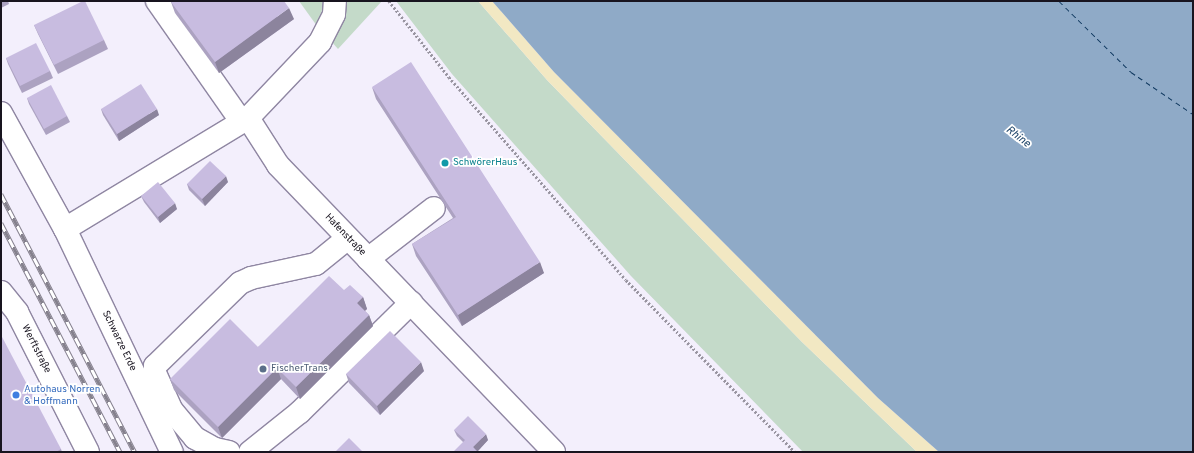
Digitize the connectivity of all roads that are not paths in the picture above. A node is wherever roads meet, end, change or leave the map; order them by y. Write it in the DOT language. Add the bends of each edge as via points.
graph roads {
  1 [pos="157,1"];
  2 [pos="335,1"];
  3 [pos="1,113"];
  4 [pos="244,120"];
  5 [pos="434,208"];
  6 [pos="65,229"];
  7 [pos="348,238"];
  8 [pos="368,259"];
  9 [pos="1,292"];
  10 [pos="411,303"];
  11 [pos="88,452"];
  12 [pos="172,452"];
  13 [pos="229,452"];
  14 [pos="250,452"];
  15 [pos="554,452"];
  1 -- 4 [label="street, Hafenstraße"];
  2 -- 4 [label="street" via="334,14 320,42"];
  3 -- 6 [label="street, Schwarze Erde"];
  4 -- 6 [label="street"];
  4 -- 7 [label="street, Hafenstraße" via="278,165"];
  5 -- 8 [label="street"];
  6 -- 12 [label="street, Schwarze Erde"];
  7 -- 8 [label="street, Hafenstraße"];
  7 -- 13 [label="street" via="316,264 251,278 240,283 155,366 155,373 172,411 195,438 215,449"];
  8 -- 10 [label="street, Hafenstraße"];
  9 -- 11 [label="street, Werftstraße" via="18,312"];
  10 -- 14 [label="street" via="300,412"];
  10 -- 15 [label="street, Hafenstraße"];
}
